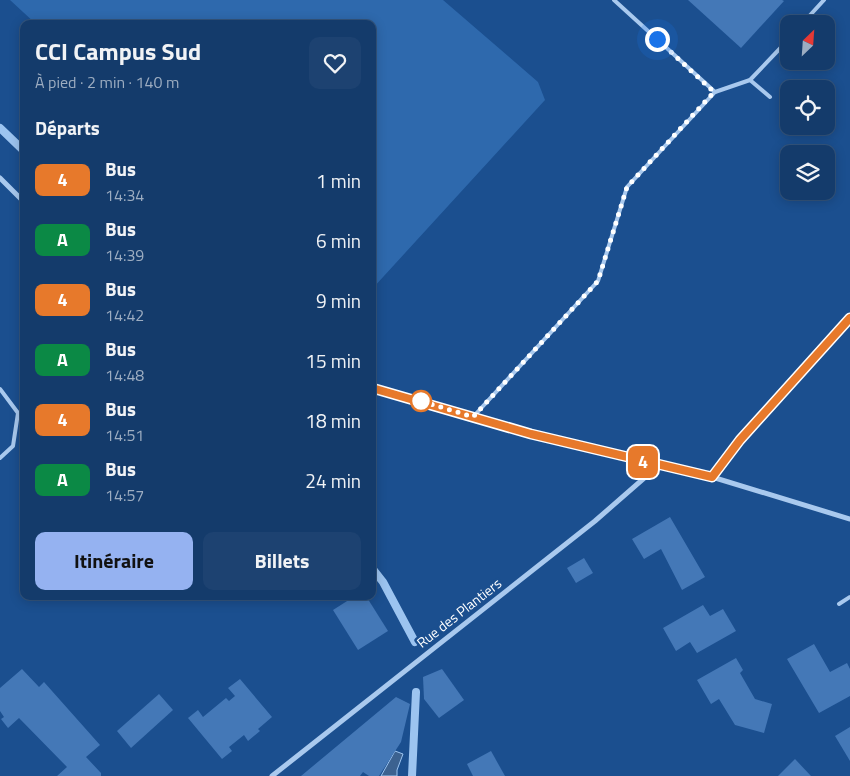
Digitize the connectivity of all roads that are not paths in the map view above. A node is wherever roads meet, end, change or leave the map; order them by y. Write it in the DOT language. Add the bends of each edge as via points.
graph roads {
  1 [pos="614,0"];
  2 [pos="824,0"];
  3 [pos="810,15"];
  4 [pos="780,48"];
  5 [pos="750,80"];
  6 [pos="714,92"];
  7 [pos="770,97"];
  8 [pos="0,178"];
  9 [pos="20,198"];
  10 [pos="850,318"];
  11 [pos="376,389"];
  12 [pos="0,390"];
  13 [pos="473,417"];
  14 [pos="0,458"];
  15 [pos="658,466"];
  16 [pos="712,477"];
  17 [pos="850,519"];
  18 [pos="850,596"];
  19 [pos="839,604"];
  20 [pos="272,776"];
  1 -- 6 [label="lane"];
  2 -- 3 [label="lane"];
  4 -- 5 [label="lane"];
  5 -- 6 [label="lane"];
  5 -- 7 [label="lane"];
  6 -- 13 [label="lane" via="627,187 598,281"];
  8 -- 9 [label="street"];
  10 -- 16 [label="street" via="740,440"];
  11 -- 13 [label="street"];
  12 -- 14 [label="lane" via="18,412 13,446"];
  13 -- 15 [label="street"];
  15 -- 16 [label="street"];
  15 -- 20 [label="street, Rue des Plantiers" via="595,521"];
  16 -- 17 [label="street"];
  18 -- 19 [label="lane"];
}
